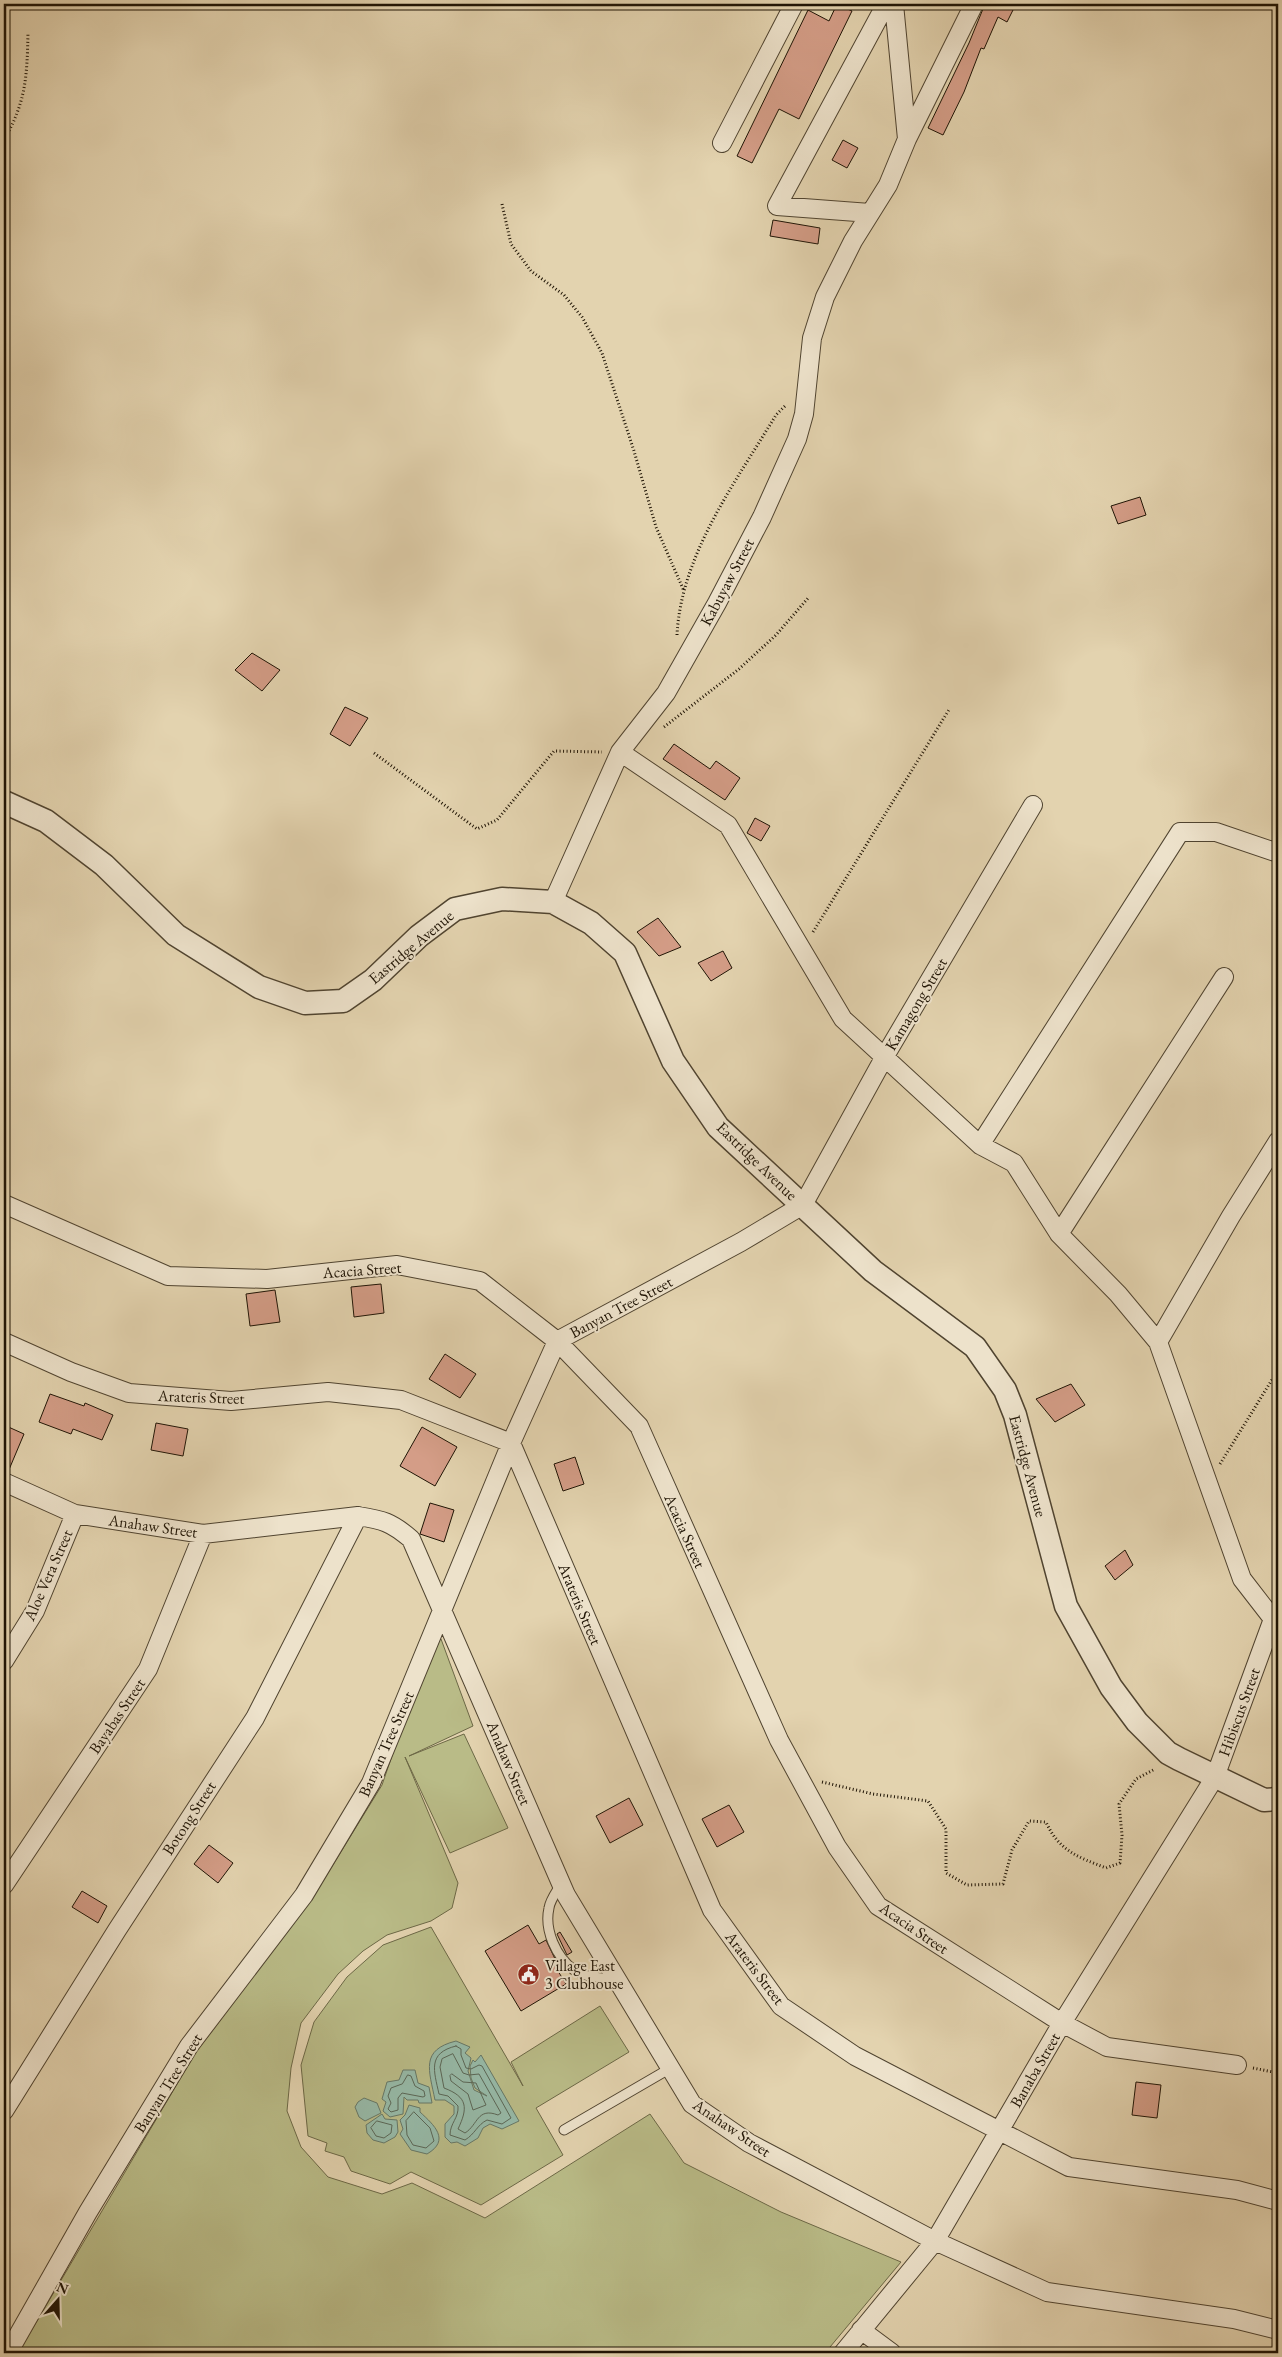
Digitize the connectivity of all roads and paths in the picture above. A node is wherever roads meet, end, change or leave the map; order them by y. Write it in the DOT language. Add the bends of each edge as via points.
graph roads {
  1 [pos="794,4"];
  2 [pos="886,4"];
  3 [pos="894,4"];
  4 [pos="974,4"];
  5 [pos="28,33"];
  6 [pos="907,139"];
  7 [pos="4,140"];
  8 [pos="722,143"];
  9 [pos="502,204"];
  10 [pos="870,213"];
  11 [pos="806,386"];
  12 [pos="684,590"];
  13 [pos="809,597"];
  14 [pos="676,643"];
  15 [pos="950,708"];
  16 [pos="658,730"];
  17 [pos="620,752"];
  18 [pos="374,753"];
  19 [pos="4,802"];
  20 [pos="1033,805"];
  21 [pos="1278,853"];
  22 [pos="553,902"];
  23 [pos="802,950"];
  24 [pos="1224,977"];
  25 [pos="885,1056"];
  26 [pos="1278,1141"];
  27 [pos="980,1146"];
  28 [pos="4,1204"];
  29 [pos="803,1205"];
  30 [pos="1059,1234"];
  31 [pos="557,1341"];
  32 [pos="4,1342"];
  33 [pos="1158,1342"];
  34 [pos="1278,1370"];
  35 [pos="511,1443"];
  36 [pos="4,1482"];
  37 [pos="1208,1484"];
  38 [pos="75,1514"];
  39 [pos="358,1516"];
  40 [pos="203,1534"];
  41 [pos="444,1611"];
  42 [pos="1276,1620"];
  43 [pos="4,1661"];
  44 [pos="1179,1759"];
  45 [pos="800,1777"];
  46 [pos="1215,1778"];
  47 [pos="1278,1800"];
  48 [pos="561,1884"];
  49 [pos="4,1885"];
  50 [pos="616,1979"];
  51 [pos="1062,2023"];
  52 [pos="1237,2065"];
  53 [pos="670,2069"];
  54 [pos="1278,2073"];
  55 [pos="4,2111"];
  56 [pos="564,2130"];
  57 [pos="998,2132"];
  58 [pos="1278,2201"];
  59 [pos="935,2241"];
  60 [pos="861,2330"];
  61 [pos="1278,2330"];
  62 [pos="8,2353"];
  63 [pos="843,2353"];
  64 [pos="892,2353"];
  1 -- 8 [label="street"];
  2 -- 10 [label="street" via="777,206"];
  3 -- 6 [label="street"];
  4 -- 6 [label="street, Kabuyaw Street"];
  5 -- 7 [label="path" via="27,77 21,108"];
  6 -- 10 [label="street, Kabuyaw Street" via="888,185"];
  9 -- 12 [label="path" via="511,244 531,271 564,295 582,317 602,353 656,527"];
  10 -- 11 [label="street, Kabuyaw Street" via="825,297 812,338"];
  11 -- 12 [label="path" via="776,415 746,464 707,531"];
  11 -- 17 [label="street, Kabuyaw Street" via="804,414 797,439 757,526 666,693"];
  12 -- 14 [label="path"];
  13 -- 16 [label="path" via="776,635 739,669"];
  15 -- 23 [label="path"];
  17 -- 18 [label="path" via="554,751 497,820 477,829"];
  17 -- 22 [label="street, Kabuyaw Street"];
  17 -- 23 [label="street" via="728,824"];
  19 -- 22 [label="street, Eastridge Avenue" via="46,821 104,865 176,935 259,987 305,1003 343,1001 373,980 419,936 454,909 502,899"];
  20 -- 25 [label="street, Kamagong Street"];
  21 -- 27 [label="street" via="1216,832 1180,832"];
  22 -- 29 [label="street, Eastridge Avenue" via="591,923 625,953 673,1060 718,1127"];
  23 -- 25 [label="street" via="843,1019"];
  24 -- 30 [label="street"];
  25 -- 27 [label="street"];
  25 -- 29 [label="street, Kamagong Street"];
  26 -- 33 [label="street"];
  27 -- 30 [label="street" via="1014,1163"];
  28 -- 31 [label="street, Acacia Street" via="168,1276 267,1279 397,1265 480,1281"];
  29 -- 31 [label="street, Banyan Tree Street"];
  29 -- 44 [label="street, Eastridge Avenue" via="873,1271 975,1346 1000,1383 1015,1415 1066,1606 1111,1687 1137,1722 1168,1753"];
  30 -- 33 [label="street" via="1118,1294"];
  31 -- 35 [label="street, Banyan Tree Street"];
  31 -- 45 [label="street, Acacia Street" via="638,1426 779,1740"];
  32 -- 35 [label="street, Arateris Street" via="129,1393 231,1401 328,1392 401,1400"];
  33 -- 37 [label="street"];
  34 -- 37 [label="path"];
  35 -- 41 [label="street, Banyan Tree Street"];
  35 -- 57 [label="street, Arateris Street" via="712,1910 782,2006 855,2056"];
  36 -- 38 [label="street, Anahaw Street"];
  37 -- 42 [label="street" via="1242,1579"];
  38 -- 40 [label="street, Anahaw Street"];
  38 -- 43 [label="street, Aloe Vera Street" via="35,1611"];
  39 -- 40 [label="street, Anahaw Street"];
  39 -- 41 [label="street, Anahaw Street" via="395,1525 411,1539"];
  39 -- 55 [label="street, Botong Street" via="255,1718"];
  40 -- 49 [label="street, Bayabas Street" via="148,1669"];
  41 -- 48 [label="street, Anahaw Street"];
  41 -- 62 [label="street, Banyan Tree Street" via="371,1783 304,1895 189,2046 88,2212"];
  42 -- 46 [label="street, Hibiscus Street"];
  44 -- 45 [label="path" via="1136,1779 1119,1804 1120,1863 1106,1868 1074,1855 1053,1838 1046,1822 1028,1820 1012,1850 1002,1884 968,1885 946,1873 946,1829 928,1801 873,1794"];
  44 -- 46 [label="street, Eastridge Avenue"];
  45 -- 51 [label="street, Acacia Street" via="836,1847 878,1906"];
  46 -- 47 [label="street, Eastridge Avenue" via="1264,1800"];
  46 -- 51 [label="street, Banaba Street"];
  48 -- 50 [label="street, Anahaw Street"];
  48 -- 50 [label="lane" via="549,1908 548,1931 556,1949 574,1970 596,1978"];
  50 -- 53 [label="street, Anahaw Street"];
  51 -- 52 [label="street, Acacia Street" via="1107,2047"];
  51 -- 57 [label="street, Banaba Street"];
  52 -- 54 [label="path"];
  53 -- 56 [label="lane"];
  53 -- 59 [label="street, Anahaw Street" via="692,2104 749,2143"];
  57 -- 58 [label="street, Arateris Street" via="1070,2166 1237,2190"];
  57 -- 59 [label="street, Banaba Street"];
  59 -- 60 [label="street, Banaba Street"];
  59 -- 61 [label="street, Anahaw Street" via="1047,2292 1234,2319"];
  60 -- 63 [label="street, Banaba Street"];
  60 -- 64 [label="street"];
}
